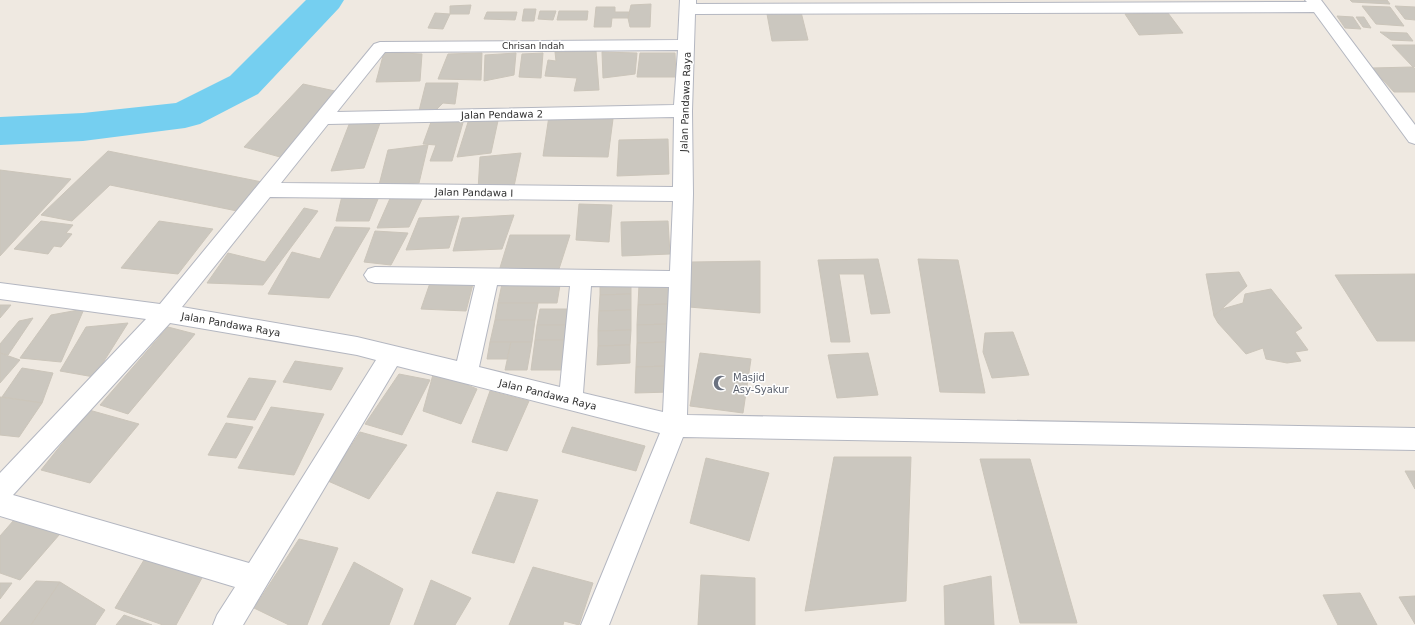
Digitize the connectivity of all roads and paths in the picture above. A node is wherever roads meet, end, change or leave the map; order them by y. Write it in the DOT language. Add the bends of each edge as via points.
graph roads {
  1 [pos="688,4"];
  2 [pos="1316,4"];
  3 [pos="686,45"];
  4 [pos="683,112"];
  5 [pos="322,118"];
  6 [pos="1415,138"];
  7 [pos="264,190"];
  8 [pos="683,194"];
  9 [pos="374,275"];
  10 [pos="488,276"];
  11 [pos="582,277"];
  12 [pos="680,279"];
  13 [pos="0,291"];
  14 [pos="165,313"];
  15 [pos="392,354"];
  16 [pos="466,373"];
  17 [pos="571,400"];
  18 [pos="675,426"];
  19 [pos="1415,439"];
  20 [pos="0,491"];
  21 [pos="0,504"];
  22 [pos="255,579"];
  23 [pos="227,625"];
  24 [pos="595,625"];
  1 -- 2 [label="street" via="975,9"];
  1 -- 3 [label="street, Jalan Pandawa Raya"];
  2 -- 6 [label="street"];
  3 -- 4 [label="street, Jalan Pandawa Raya"];
  3 -- 5 [label="street, Chrisan Indah" via="380,47"];
  4 -- 5 [label="street, Jalan Pendawa 2"];
  4 -- 8 [label="street, Jalan Pandawa Raya"];
  5 -- 7 [label="street"];
  7 -- 8 [label="street, Jalan Pandawa I"];
  7 -- 14 [label="street"];
  8 -- 12 [label="street, Jalan Pandawa Raya"];
  9 -- 10 [label="street"];
  10 -- 11 [label="street"];
  10 -- 16 [label="street"];
  11 -- 12 [label="street"];
  11 -- 17 [label="street"];
  12 -- 18 [label="street, Jalan Pandawa Raya"];
  13 -- 14 [label="street, Jalan Pandawa Raya"];
  14 -- 15 [label="street, Jalan Pandawa Raya"];
  14 -- 20 [label="street"];
  15 -- 16 [label="street, Jalan Pandawa Raya"];
  15 -- 22 [label="street"];
  16 -- 17 [label="street, Jalan Pandawa Raya"];
  17 -- 18 [label="street, Jalan Pandawa Raya"];
  18 -- 19 [label="street"];
  18 -- 24 [label="street"];
  21 -- 22 [label="street"];
  22 -- 23 [label="street"];
}
